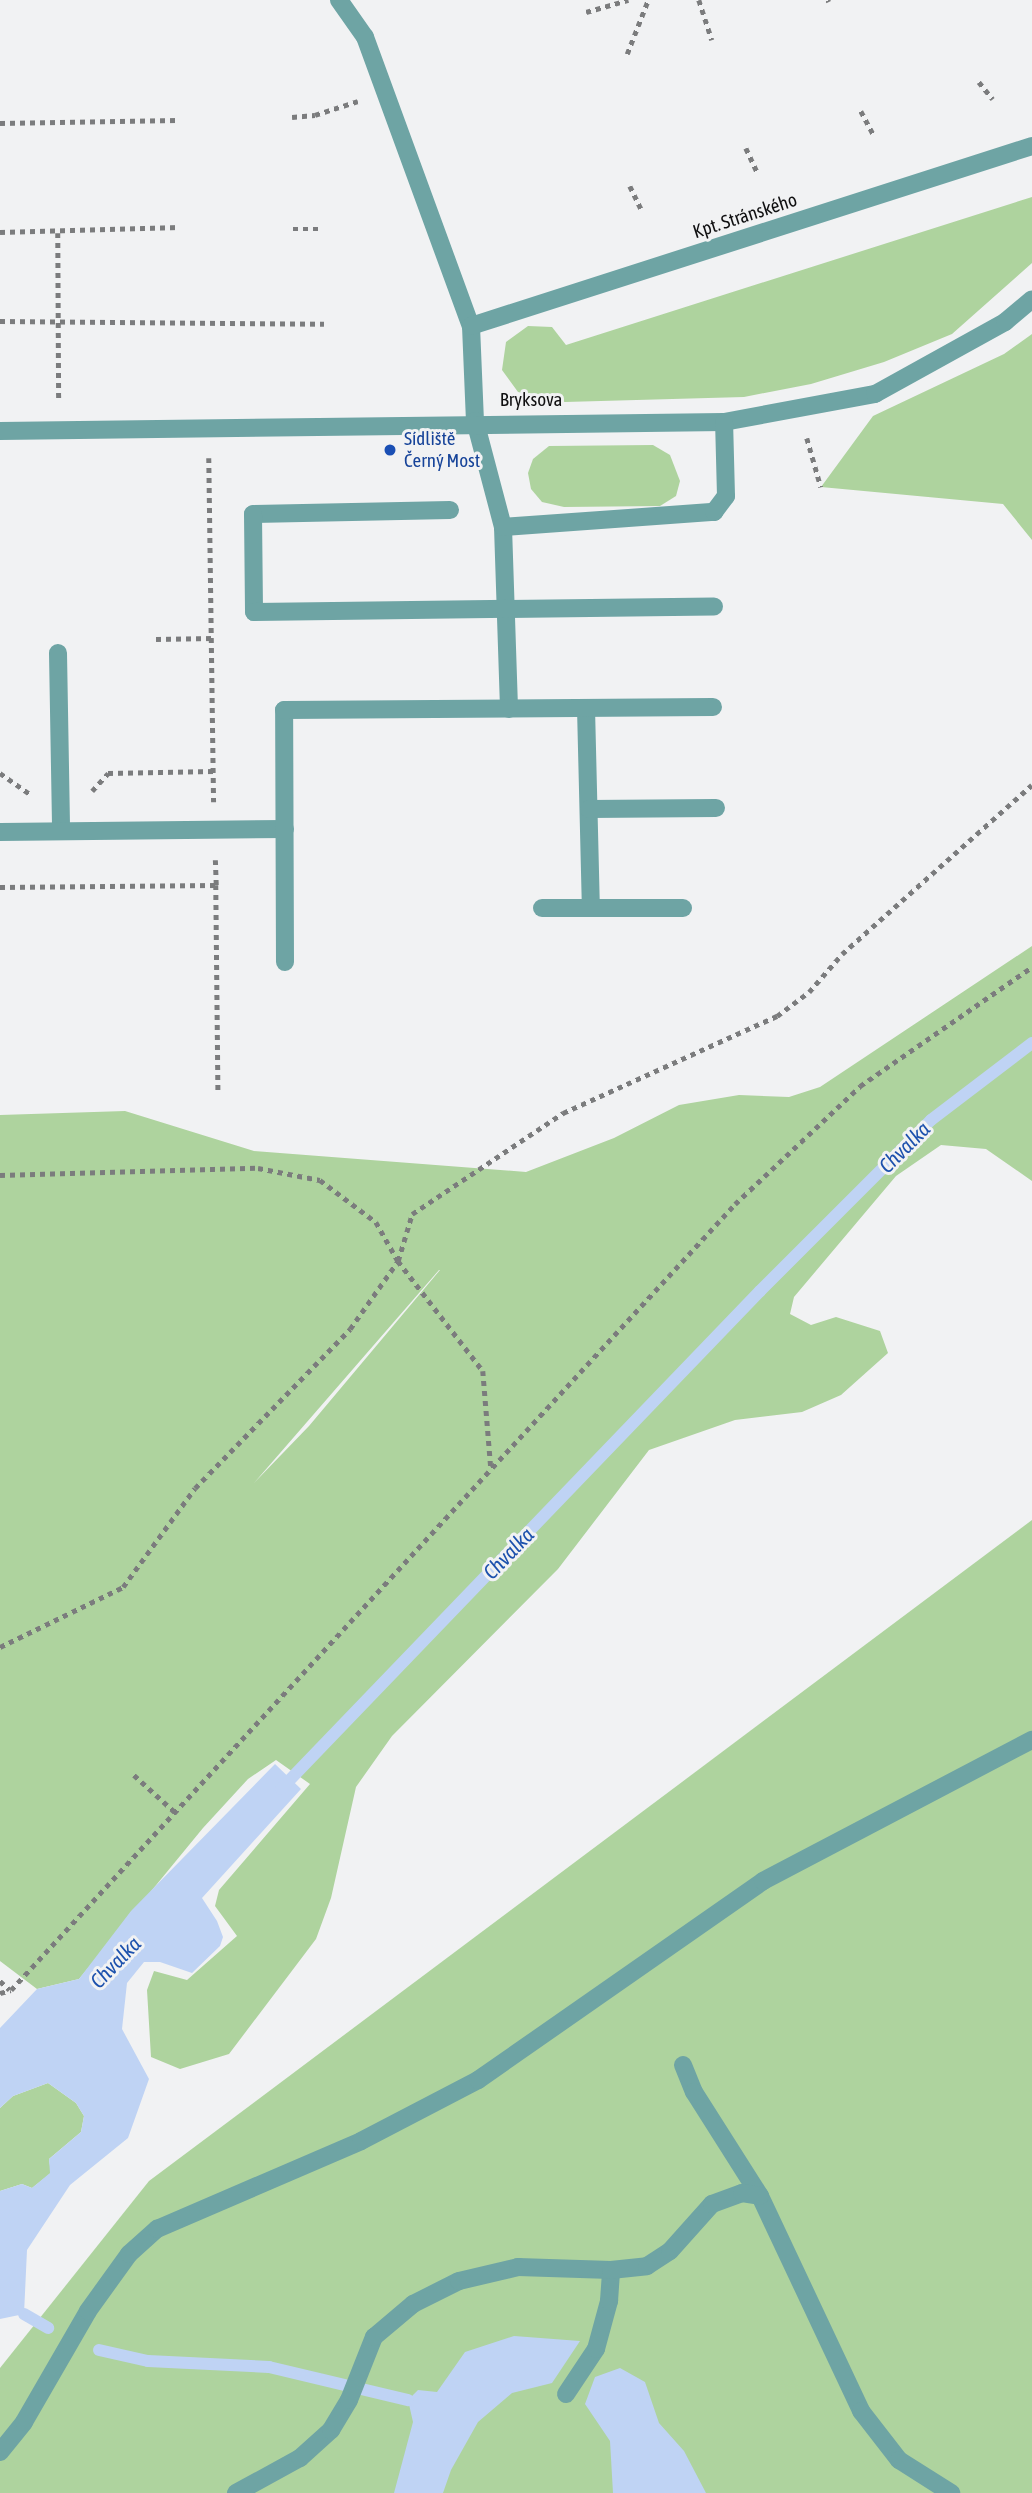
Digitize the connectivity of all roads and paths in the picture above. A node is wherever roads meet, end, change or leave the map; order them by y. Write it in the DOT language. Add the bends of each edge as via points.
graph roads {
  1 [pos="339,0"];
  2 [pos="628,0"];
  3 [pos="648,0"];
  4 [pos="699,0"];
  5 [pos="586,12"];
  6 [pos="712,40"];
  7 [pos="627,54"];
  8 [pos="979,82"];
  9 [pos="993,99"];
  10 [pos="358,101"];
  11 [pos="861,111"];
  12 [pos="292,117"];
  13 [pos="178,120"];
  14 [pos="0,123"];
  15 [pos="873,134"];
  16 [pos="1032,146"];
  17 [pos="746,148"];
  18 [pos="757,172"];
  19 [pos="630,186"];
  20 [pos="641,209"];
  21 [pos="180,228"];
  22 [pos="293,229"];
  23 [pos="318,229"];
  24 [pos="0,232"];
  25 [pos="58,233"];
  26 [pos="1032,299"];
  27 [pos="0,321"];
  28 [pos="58,321"];
  29 [pos="324,324"];
  30 [pos="471,326"];
  31 [pos="799,408"];
  32 [pos="475,421"];
  33 [pos="724,422"];
  34 [pos="208,427"];
  35 [pos="60,429"];
  36 [pos="0,430"];
  37 [pos="821,487"];
  38 [pos="450,510"];
  39 [pos="503,527"];
  40 [pos="714,606"];
  41 [pos="506,609"];
  42 [pos="213,638"];
  43 [pos="156,639"];
  44 [pos="58,653"];
  45 [pos="713,707"];
  46 [pos="586,708"];
  47 [pos="509,709"];
  48 [pos="214,771"];
  49 [pos="0,774"];
  50 [pos="1032,786"];
  51 [pos="61,797"];
  52 [pos="716,808"];
  53 [pos="589,809"];
  54 [pos="285,829"];
  55 [pos="61,831"];
  56 [pos="214,831"];
  57 [pos="0,832"];
  58 [pos="216,885"];
  59 [pos="0,887"];
  60 [pos="542,908"];
  61 [pos="591,908"];
  62 [pos="683,908"];
  63 [pos="285,961"];
  64 [pos="1032,967"];
  65 [pos="218,1092"];
  66 [pos="0,1175"];
  67 [pos="398,1261"];
  68 [pos="491,1468"];
  69 [pos="0,1647"];
  70 [pos="1032,1740"];
  71 [pos="134,1775"];
  72 [pos="175,1812"];
  73 [pos="0,1982"];
  74 [pos="11,1990"];
  75 [pos="0,1993"];
  76 [pos="683,2065"];
  77 [pos="760,2196"];
  78 [pos="611,2270"];
  79 [pos="566,2394"];
  80 [pos="0,2452"];
  81 [pos="236,2493"];
  82 [pos="951,2493"];
  1 -- 30 [label="street" via="365,37"];
  2 -- 5 [label="path"];
  3 -- 7 [label="path"];
  4 -- 6 [label="path"];
  8 -- 9 [label="path"];
  10 -- 12 [label="path"];
  11 -- 15 [label="path"];
  13 -- 14 [label="path"];
  16 -- 30 [label="street, Kpt. Stránského"];
  17 -- 18 [label="path"];
  19 -- 20 [label="path"];
  21 -- 25 [label="path"];
  22 -- 23 [label="path"];
  24 -- 25 [label="path"];
  25 -- 28 [label="path"];
  26 -- 31 [label="street, Bryksova" via="1005,322 875,394"];
  27 -- 28 [label="path"];
  28 -- 29 [label="path"];
  28 -- 35 [label="path"];
  30 -- 32 [label="street"];
  31 -- 33 [label="street, Bryksova"];
  31 -- 37 [label="path"];
  32 -- 33 [label="street, Bryksova"];
  32 -- 34 [label="street, Bryksova"];
  32 -- 39 [label="street"];
  33 -- 39 [label="street" via="726,496 714,512"];
  34 -- 35 [label="street, Bryksova"];
  34 -- 42 [label="path"];
  35 -- 36 [label="street, Bryksova"];
  38 -- 41 [label="street" via="253,514 254,612"];
  39 -- 41 [label="street"];
  40 -- 41 [label="street"];
  41 -- 47 [label="street"];
  42 -- 43 [label="path"];
  42 -- 48 [label="path"];
  44 -- 51 [label="street"];
  45 -- 46 [label="street"];
  46 -- 47 [label="street"];
  46 -- 53 [label="street"];
  47 -- 54 [label="street" via="284,710"];
  48 -- 51 [label="path" via="108,773 86,797"];
  48 -- 56 [label="path"];
  49 -- 51 [label="path" via="33,796"];
  50 -- 67 [label="path" via="778,1016 563,1113 412,1214"];
  51 -- 55 [label="street"];
  52 -- 53 [label="street"];
  53 -- 61 [label="street"];
  54 -- 56 [label="street"];
  54 -- 63 [label="street"];
  55 -- 56 [label="street"];
  55 -- 57 [label="street"];
  56 -- 58 [label="path"];
  58 -- 59 [label="path"];
  58 -- 65 [label="path"];
  60 -- 61 [label="street"];
  61 -- 62 [label="street"];
  64 -- 68 [label="path" via="850,1096 735,1204"];
  66 -- 67 [label="path" via="258,1168 320,1180 376,1222"];
  67 -- 68 [label="path" via="483,1371"];
  67 -- 69 [label="path" via="349,1329 195,1488 123,1587"];
  68 -- 72 [label="path"];
  70 -- 80 [label="street" via="763,1881 478,2080 361,2141 157,2229 129,2254 88,2311 24,2422"];
  71 -- 72 [label="path"];
  72 -- 74 [label="path"];
  73 -- 74 [label="path"];
  74 -- 75 [label="path"];
  76 -- 77 [label="street" via="694,2092"];
  77 -- 78 [label="street" via="742,2193 712,2204 660,2260"];
  77 -- 82 [label="street" via="878,2439 923,2478"];
  78 -- 79 [label="street" via="609,2301 596,2349"];
  78 -- 81 [label="street" via="518,2267 459,2281 412,2304 374,2337 349,2400 331,2430 300,2458"];
}
